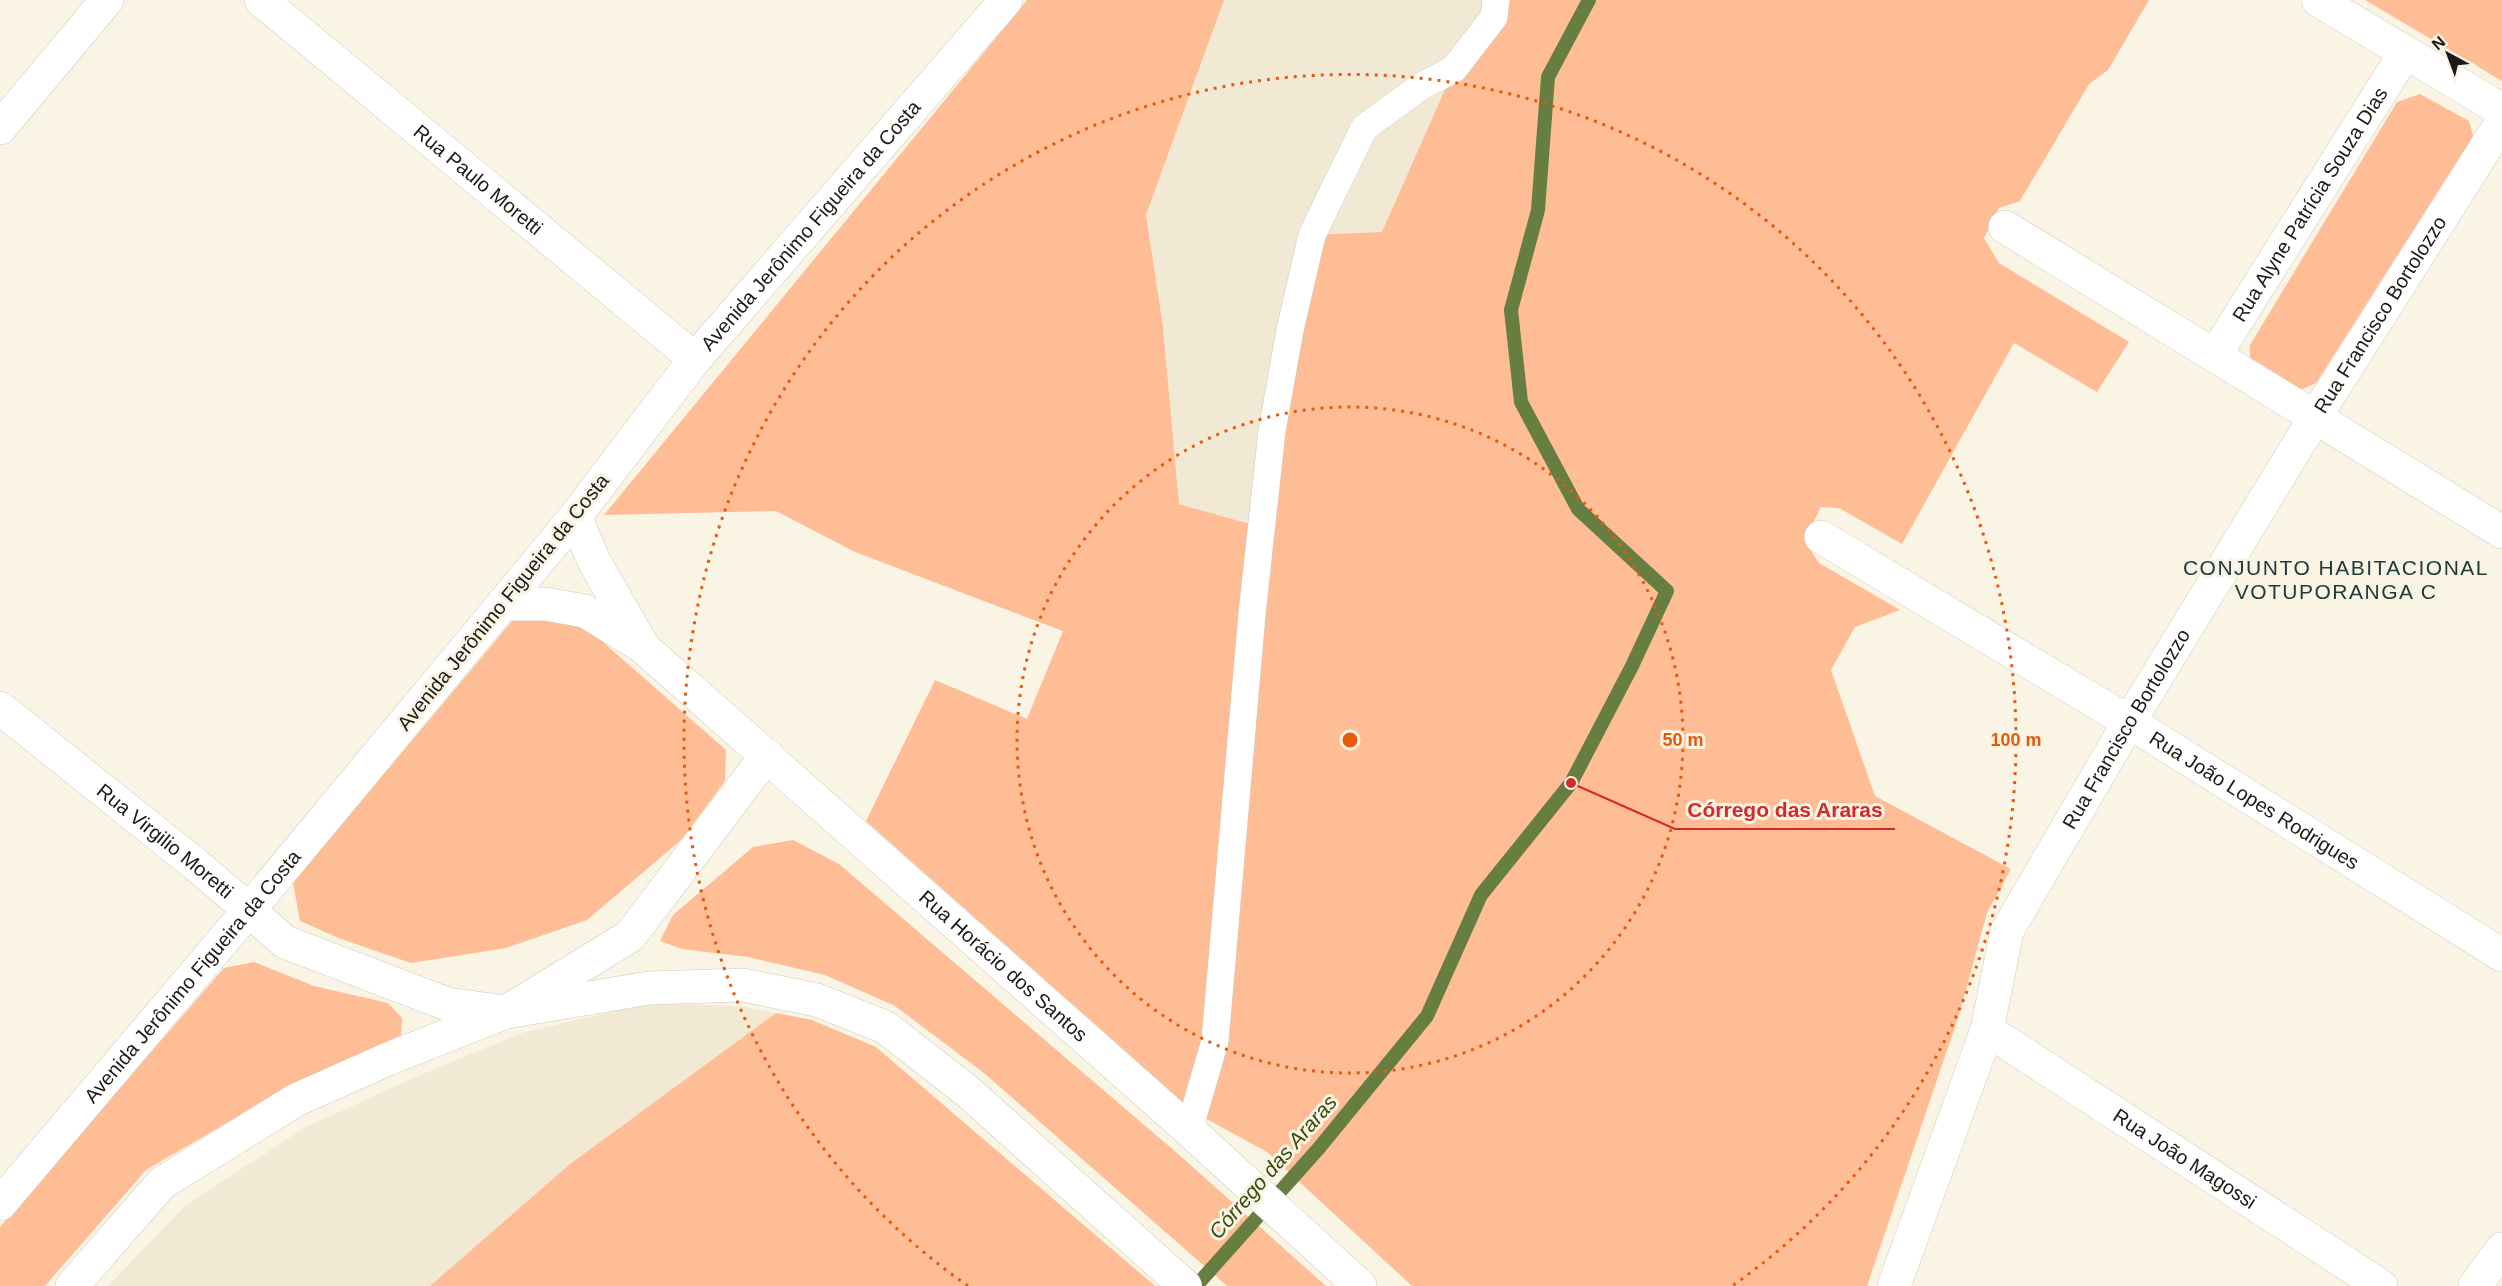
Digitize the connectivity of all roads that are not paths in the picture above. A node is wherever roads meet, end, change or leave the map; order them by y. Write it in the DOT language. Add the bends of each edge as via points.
graph roads {
  1 [pos="107,0"];
  2 [pos="261,0"];
  3 [pos="1006,0"];
  4 [pos="1496,0"];
  5 [pos="2318,0"];
  6 [pos="2405,53"];
  7 [pos="2502,110"];
  8 [pos="2502,122"];
  9 [pos="0,128"];
  10 [pos="2005,227"];
  11 [pos="2215,355"];
  12 [pos="695,360"];
  13 [pos="2314,419"];
  14 [pos="574,517"];
  15 [pos="2502,532"];
  16 [pos="1821,537"];
  17 [pos="503,604"];
  18 [pos="644,648"];
  19 [pos="0,708"];
  20 [pos="2129,722"];
  21 [pos="767,755"];
  22 [pos="249,910"];
  23 [pos="2502,955"];
  24 [pos="506,1012"];
  25 [pos="1987,1030"];
  26 [pos="1189,1130"];
  27 [pos="0,1204"];
  28 [pos="2502,1249"];
  29 [pos="1177,1278"];
  30 [pos="72,1286"];
  31 [pos="1360,1286"];
  32 [pos="1894,1286"];
  33 [pos="2381,1286"];
  34 [pos="2475,1286"];
  1 -- 9 [label="street"];
  2 -- 12 [label="street, Rua Paulo Moretti"];
  3 -- 12 [label="street, Avenida Jerônimo Figueira da Costa"];
  4 -- 26 [label="lane" via="1494,17 1454,69 1420,87 1364,128 1312,235 1272,431 1215,1041"];
  5 -- 6 [label="street"];
  6 -- 7 [label="street"];
  6 -- 11 [label="street, Rua Alyne Patrícia Souza Dias"];
  8 -- 13 [label="street, Rua Francisco Bortolozzo"];
  10 -- 11 [label="street"];
  11 -- 13 [label="street"];
  12 -- 14 [label="street, Avenida Jerônimo Figueira da Costa"];
  13 -- 15 [label="street"];
  13 -- 20 [label="street, Rua Francisco Bortolozzo"];
  14 -- 17 [label="street, Avenida Jerônimo Figueira da Costa"];
  14 -- 18 [label="street, Rua Horácio dos Santos" via="595,563"];
  16 -- 20 [label="street, Rua João Lopes Rodrigues"];
  17 -- 18 [label="street, Rua Horácio dos Santos" via="545,604 585,611"];
  17 -- 22 [label="street, Avenida Jerônimo Figueira da Costa"];
  18 -- 21 [label="street, Rua Horácio dos Santos"];
  19 -- 22 [label="street, Rua Virgilio Moretti"];
  20 -- 23 [label="street, Rua João Lopes Rodrigues"];
  20 -- 25 [label="street, Rua Francisco Bortolozzo" via="2007,931"];
  21 -- 24 [label="street" via="630,936"];
  21 -- 26 [label="street, Rua Horácio dos Santos"];
  22 -- 24 [label="street, Rua Virgilio Moretti" via="285,942 447,1004"];
  22 -- 27 [label="street, Avenida Jerônimo Figueira da Costa"];
  24 -- 29 [label="street" via="649,988 696,986 742,985 817,1000 885,1027 967,1091"];
  24 -- 30 [label="street" via="387,1059 296,1101 162,1183"];
  25 -- 32 [label="street, Rua Francisco Bortolozzo"];
  25 -- 33 [label="street, Rua João Magossi"];
  26 -- 31 [label="street, Rua Horácio dos Santos"];
  28 -- 34 [label="street"];
}
